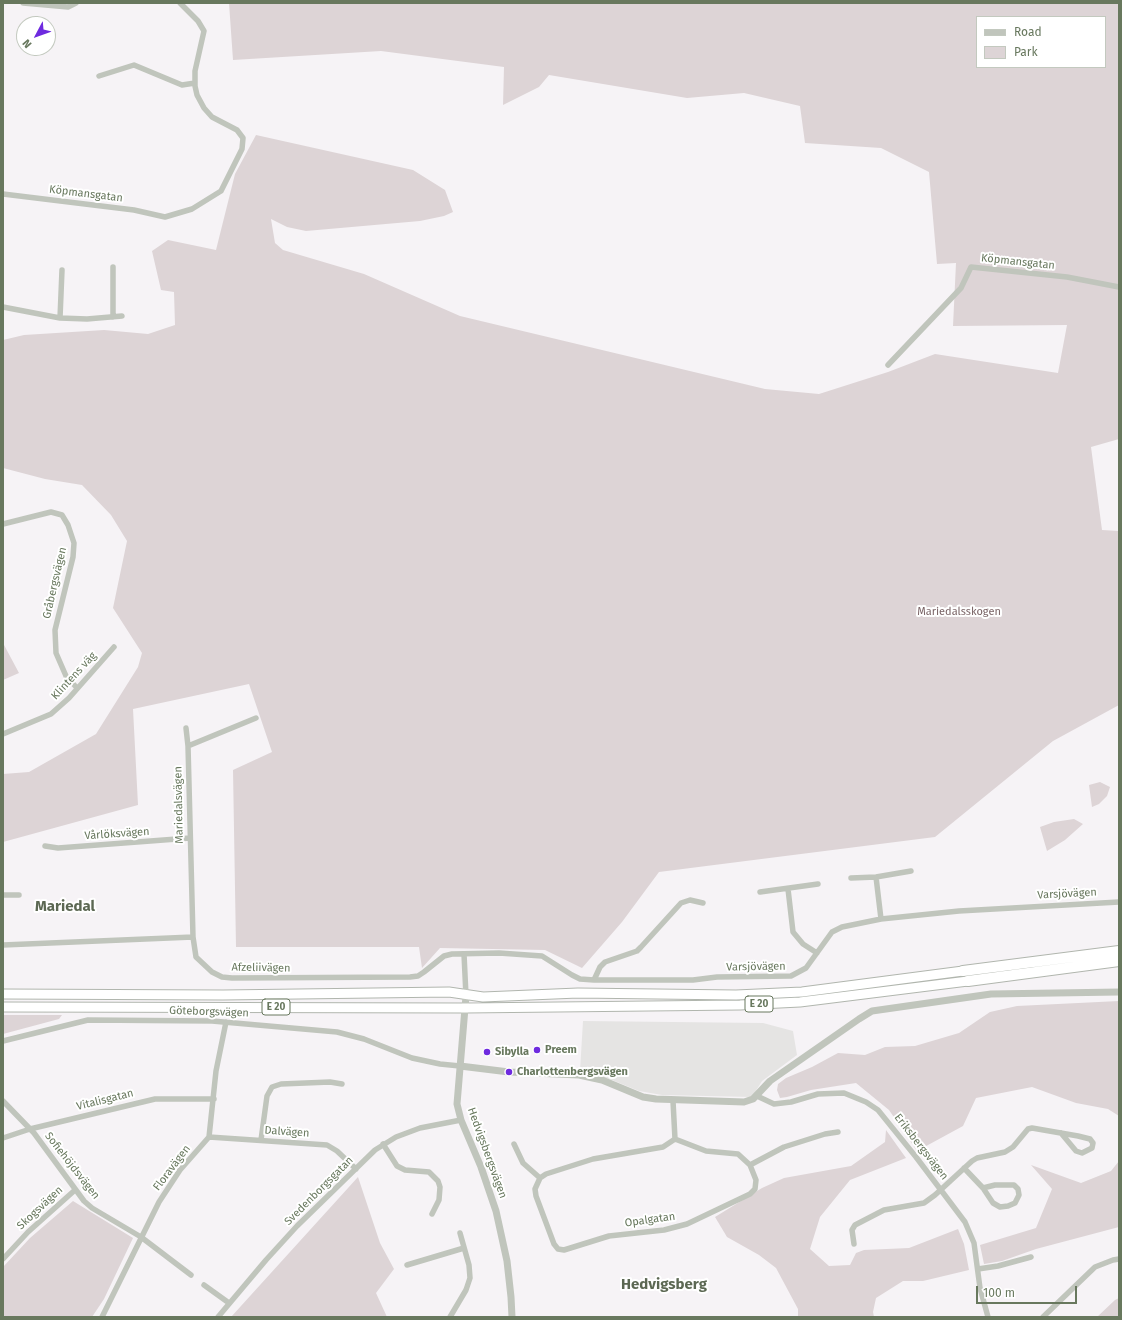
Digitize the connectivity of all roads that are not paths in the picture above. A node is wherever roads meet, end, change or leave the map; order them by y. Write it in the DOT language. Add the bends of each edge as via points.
graph roads {
  1 [pos="23,3"];
  2 [pos="76,3"];
  3 [pos="180,3"];
  4 [pos="99,76"];
  5 [pos="195,83"];
  6 [pos="3,194"];
  7 [pos="113,267"];
  8 [pos="62,270"];
  9 [pos="1119,287"];
  10 [pos="3,307"];
  11 [pos="122,316"];
  12 [pos="113,317"];
  13 [pos="60,318"];
  14 [pos="888,365"];
  15 [pos="3,524"];
  16 [pos="114,647"];
  17 [pos="77,688"];
  18 [pos="256,718"];
  19 [pos="186,728"];
  20 [pos="3,734"];
  21 [pos="188,746"];
  22 [pos="190,838"];
  23 [pos="45,846"];
  24 [pos="911,871"];
  25 [pos="876,877"];
  26 [pos="851,878"];
  27 [pos="818,884"];
  28 [pos="788,889"];
  29 [pos="760,892"];
  30 [pos="3,895"];
  31 [pos="19,895"];
  32 [pos="1119,902"];
  33 [pos="703,903"];
  34 [pos="881,919"];
  35 [pos="193,937"];
  36 [pos="3,945"];
  37 [pos="1119,951"];
  38 [pos="816,953"];
  39 [pos="464,954"];
  40 [pos="1119,961"];
  41 [pos="963,971"];
  42 [pos="594,980"];
  43 [pos="968,981"];
  44 [pos="1119,992"];
  45 [pos="3,994"];
  46 [pos="466,996"];
  47 [pos="3,1007"];
  48 [pos="466,1008"];
  49 [pos="226,1022"];
  50 [pos="3,1041"];
  51 [pos="460,1066"];
  52 [pos="342,1084"];
  53 [pos="757,1096"];
  54 [pos="214,1099"];
  55 [pos="673,1100"];
  56 [pos="3,1101"];
  57 [pos="461,1120"];
  58 [pos="30,1129"];
  59 [pos="838,1132"];
  60 [pos="1061,1133"];
  61 [pos="208,1137"];
  62 [pos="3,1138"];
  63 [pos="261,1140"];
  64 [pos="676,1140"];
  65 [pos="383,1144"];
  66 [pos="514,1144"];
  67 [pos="750,1165"];
  68 [pos="964,1168"];
  69 [pos="356,1169"];
  70 [pos="540,1178"];
  71 [pos="983,1188"];
  72 [pos="75,1190"];
  73 [pos="942,1190"];
  74 [pos="432,1214"];
  75 [pos="460,1233"];
  76 [pos="141,1237"];
  77 [pos="854,1244"];
  78 [pos="464,1248"];
  79 [pos="1032,1256"];
  80 [pos="3,1259"];
  81 [pos="1119,1259"];
  82 [pos="406,1265"];
  83 [pos="978,1269"];
  84 [pos="192,1275"];
  85 [pos="204,1285"];
  86 [pos="229,1303"];
  87 [pos="102,1317"];
  88 [pos="218,1317"];
  89 [pos="450,1317"];
  90 [pos="512,1317"];
  91 [pos="988,1317"];
  92 [pos="1043,1317"];
  1 -- 2 [label="street" via="68,7"];
  3 -- 5 [label="street" via="204,31 195,71"];
  4 -- 5 [label="street" via="134,65 182,85"];
  5 -- 6 [label="street, Köpmansgatan" via="197,95 208,113 237,130 242,138 243,145 225,184 217,195 192,209 165,217 134,210"];
  7 -- 12 [label="street"];
  8 -- 13 [label="street"];
  9 -- 14 [label="street, Köpmansgatan" via="1067,277 970,267 960,288"];
  10 -- 13 [label="street"];
  11 -- 12 [label="street"];
  12 -- 13 [label="street"];
  15 -- 17 [label="street, Gråbergsvägen" via="52,512 62,515 68,525 74,543 73,556 55,630 56,653 66,676"];
  16 -- 17 [label="street, Klintens väg"];
  17 -- 20 [label="street, Klintens väg" via="51,714"];
  18 -- 21 [label="street"];
  19 -- 21 [label="street, Mariedalsvägen"];
  21 -- 22 [label="street, Mariedalsvägen"];
  22 -- 23 [label="street, Vårlöksvägen" via="58,848"];
  22 -- 35 [label="street, Mariedalsvägen"];
  24 -- 25 [label="street"];
  25 -- 26 [label="street"];
  25 -- 34 [label="street"];
  27 -- 28 [label="street"];
  28 -- 29 [label="street"];
  28 -- 38 [label="street" via="793,932 803,944"];
  30 -- 31 [label="street"];
  32 -- 34 [label="street, Varsjövägen" via="959,911"];
  33 -- 42 [label="street" via="690,900 681,903 637,951 605,962"];
  34 -- 38 [label="street, Varsjövägen" via="836,929"];
  35 -- 36 [label="street"];
  35 -- 39 [label="street, Afzeliivägen" via="196,956 212,972 232,978 410,977 418,976 444,956"];
  37 -- 41 [label="highway, E 20"];
  38 -- 42 [label="street, Varsjövägen" via="802,971 791,976 693,980"];
  39 -- 42 [label="street, Varsjövägen" via="533,954 552,961 580,979"];
  39 -- 46 [label="street"];
  40 -- 43 [label="highway, E 20"];
  41 -- 46 [label="highway, E 20" via="775,994 578,993"];
  43 -- 48 [label="highway, E 20" via="793,1002 740,1005"];
  44 -- 53 [label="street" via="978,996 872,1011 770,1081"];
  45 -- 46 [label="highway, E 20" via="449,992"];
  46 -- 48 [label="street, Hedvigsbergsvägen"];
  47 -- 48 [label="highway, E 20"];
  48 -- 51 [label="street, Hedvigsbergsvägen"];
  49 -- 50 [label="street, Göteborgsvägen" via="88,1020"];
  49 -- 51 [label="street, Göteborgsvägen" via="336,1032 364,1039 412,1058"];
  49 -- 54 [label="street" via="216,1072"];
  51 -- 55 [label="street" via="509,1072 579,1075 602,1080 643,1097"];
  51 -- 57 [label="street, Hedvigsbergsvägen" via="458,1104"];
  52 -- 63 [label="street" via="323,1082 281,1084 272,1087 267,1096"];
  53 -- 55 [label="street" via="744,1102"];
  53 -- 73 [label="street, Eriksbergsvägen" via="767,1102 781,1104 818,1094 837,1093 866,1102 883,1116"];
  54 -- 58 [label="street, Vitalisgatan" via="155,1099"];
  54 -- 61 [label="street"];
  55 -- 64 [label="street"];
  56 -- 58 [label="street, Sofiehöjdsvägen"];
  57 -- 65 [label="street, Svedenborgsgatan" via="420,1128"];
  57 -- 90 [label="street, Hedvigsbergsvägen" via="496,1211 506,1261"];
  58 -- 62 [label="street, Vitalisgatan"];
  58 -- 72 [label="street, Sofiehöjdsvägen"];
  59 -- 67 [label="street" via="784,1147"];
  60 -- 60 [label="street" via="1090,1139 1093,1143 1092,1148 1082,1153 1076,1151"];
  60 -- 68 [label="street" via="1032,1128 1005,1152 977,1158"];
  61 -- 63 [label="street, Dalvägen"];
  61 -- 76 [label="street, Floravägen" via="180,1170 159,1202"];
  63 -- 69 [label="street, Dalvägen" via="327,1145 333,1147"];
  64 -- 67 [label="street" via="706,1150 738,1154"];
  64 -- 70 [label="street" via="663,1147 593,1159"];
  65 -- 69 [label="street, Svedenborgsgatan"];
  65 -- 74 [label="street" via="397,1166 405,1170 429,1172 438,1181 439,1200"];
  66 -- 70 [label="street" via="523,1163"];
  67 -- 70 [label="street, Opalgatan" via="756,1180 755,1190 703,1218 664,1230 609,1236 564,1250 558,1249 554,1244 536,1196 535,1189"];
  68 -- 71 [label="street"];
  68 -- 73 [label="street"];
  69 -- 86 [label="street, Svedenborgsgatan" via="287,1238"];
  71 -- 71 [label="street" via="993,1203 1000,1206 1015,1203 1019,1195 1014,1185"];
  72 -- 76 [label="street, Sofiehöjdsvägen" via="92,1208"];
  72 -- 80 [label="street, Skogsvägen" via="28,1232"];
  73 -- 77 [label="street" via="924,1203 884,1210 855,1225 852,1230"];
  73 -- 83 [label="street, Eriksbergsvägen" via="969,1231 974,1243"];
  75 -- 78 [label="street"];
  76 -- 84 [label="street, Sofiehöjdsvägen"];
  76 -- 87 [label="street, Floravägen"];
  78 -- 82 [label="street"];
  78 -- 89 [label="street" via="470,1278"];
  79 -- 83 [label="street"];
  81 -- 92 [label="street" via="1095,1267"];
  83 -- 91 [label="street, Eriksbergsvägen"];
  85 -- 86 [label="street"];
  86 -- 88 [label="street, Svedenborgsgatan"];
}
